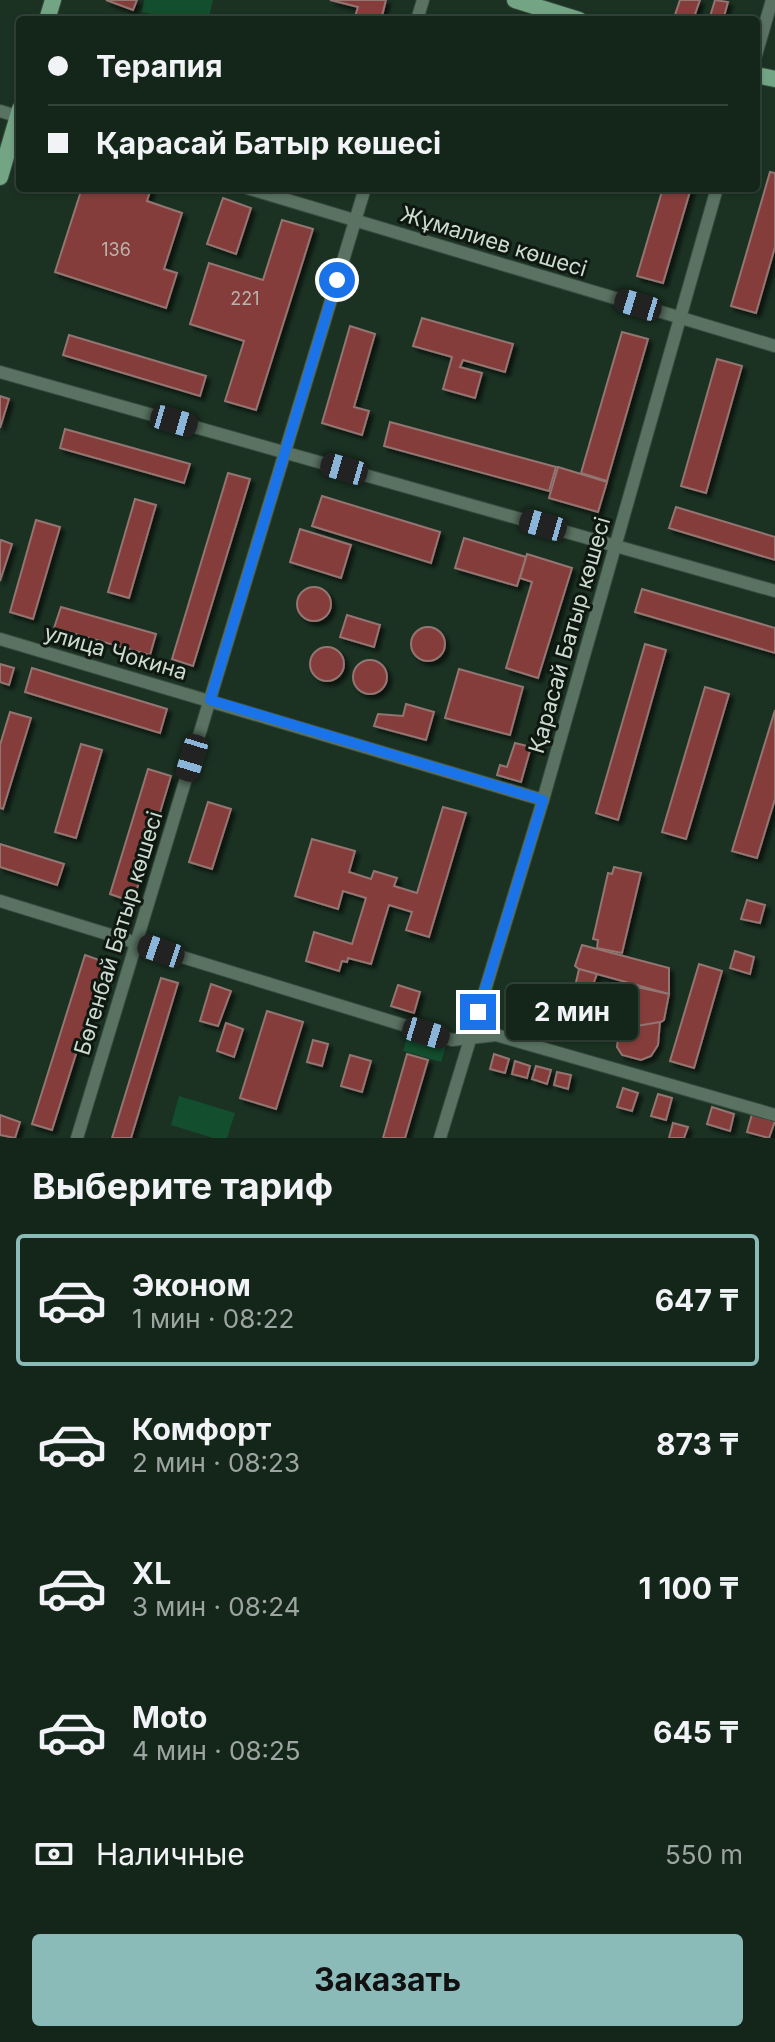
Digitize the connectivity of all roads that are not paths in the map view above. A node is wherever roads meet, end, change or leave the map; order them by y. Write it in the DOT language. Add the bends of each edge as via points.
graph roads {
  1 [pos="515,0"];
  2 [pos="772,0"];
  3 [pos="566,16"];
  4 [pos="760,41"];
  5 [pos="16,124"];
  6 [pos="0,177"];
  7 [pos="260,192"];
  8 [pos="364,192"];
  9 [pos="716,192"];
  10 [pos="355,221"];
  11 [pos="679,318"];
  12 [pos="775,346"];
  13 [pos="0,372"];
  14 [pos="285,453"];
  15 [pos="615,546"];
  16 [pos="775,591"];
  17 [pos="0,639"];
  18 [pos="210,700"];
  19 [pos="543,800"];
  20 [pos="0,901"];
  21 [pos="136,942"];
  22 [pos="470,1039"];
  23 [pos="775,1115"];
  24 [pos="77,1138"];
  25 [pos="440,1138"];
  1 -- 3 [label="main road"];
  2 -- 4 [label="street"];
  5 -- 6 [label="main road"];
  7 -- 10 [label="street, Жұмалиев көшесі"];
  8 -- 10 [label="street, Бөгенбай Батыр көшесі"];
  9 -- 11 [label="street, Қарасай Батыр көшесі"];
  10 -- 11 [label="street, Жұмалиев көшесі"];
  10 -- 14 [label="street, Бөгенбай Батыр көшесі"];
  11 -- 12 [label="street, Жұмалиев көшесі"];
  11 -- 15 [label="street, Қарасай Батыр көшесі"];
  13 -- 14 [label="street"];
  14 -- 15 [label="street"];
  14 -- 18 [label="street, Бөгенбай Батыр көшесі"];
  15 -- 16 [label="street"];
  15 -- 19 [label="street, Қарасай Батыр көшесі"];
  17 -- 18 [label="street, улица Чокина"];
  18 -- 19 [label="street, улица Чокина"];
  18 -- 21 [label="street, Бөгенбай Батыр көшесі"];
  19 -- 22 [label="street, Қарасай Батыр көшесі"];
  20 -- 21 [label="street"];
  21 -- 22 [label="street" via="452,1040"];
  21 -- 24 [label="street, Бөгенбай Батыр көшесі"];
  22 -- 23 [label="street" via="496,1035"];
  22 -- 25 [label="street, Қарасай Батыр көшесі"];
}
